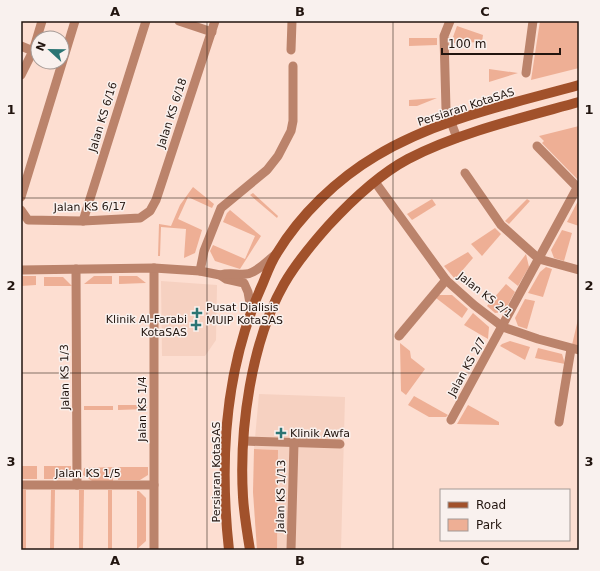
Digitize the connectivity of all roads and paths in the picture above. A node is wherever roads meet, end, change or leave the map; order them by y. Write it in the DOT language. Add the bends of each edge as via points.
graph roads {
  1 [pos="75,21"];
  2 [pos="146,21"];
  3 [pos="179,21"];
  4 [pos="215,21"];
  5 [pos="292,21"];
  6 [pos="450,21"];
  7 [pos="533,21"];
  8 [pos="212,32"];
  9 [pos="291,50"];
  10 [pos="30,55"];
  11 [pos="293,66"];
  12 [pos="526,73"];
  13 [pos="21,75"];
  14 [pos="579,85"];
  15 [pos="579,102"];
  16 [pos="451,123"];
  17 [pos="457,138"];
  18 [pos="537,146"];
  19 [pos="465,173"];
  20 [pos="375,182"];
  21 [pos="578,189"];
  22 [pos="21,197"];
  23 [pos="21,210"];
  24 [pos="150,211"];
  25 [pos="83,221"];
  26 [pos="276,254"];
  27 [pos="539,258"];
  28 [pos="154,268"];
  29 [pos="76,269"];
  30 [pos="21,270"];
  31 [pos="579,270"];
  32 [pos="200,271"];
  33 [pos="220,275"];
  34 [pos="446,280"];
  35 [pos="251,309"];
  36 [pos="503,327"];
  37 [pos="399,336"];
  38 [pos="575,350"];
  39 [pos="451,420"];
  40 [pos="559,422"];
  41 [pos="244,441"];
  42 [pos="294,443"];
  43 [pos="340,444"];
  44 [pos="21,485"];
  45 [pos="77,485"];
  46 [pos="154,485"];
  47 [pos="154,550"];
  48 [pos="229,550"];
  49 [pos="250,550"];
  50 [pos="292,550"];
  1 -- 22 [label="street"];
  2 -- 25 [label="street, Jalan KS 6/16"];
  3 -- 8 [label="street"];
  4 -- 8 [label="street, Jalan KS 6/18"];
  5 -- 9 [label="street"];
  6 -- 16 [label="street" via="444,36 446,102"];
  7 -- 12 [label="street"];
  8 -- 24 [label="street, Jalan KS 6/18" via="156,200"];
  10 -- 13 [label="street"];
  11 -- 32 [label="street" via="291,131 278,156 267,170 221,208 204,251"];
  14 -- 16 [label="main road, Persiaran KotaSAS"];
  15 -- 17 [label="main road"];
  16 -- 17 [label="street"];
  16 -- 26 [label="main road, Persiaran KotaSAS" via="400,143 351,173 307,214"];
  17 -- 20 [label="main road" via="407,160"];
  18 -- 21 [label="street"];
  19 -- 27 [label="street" via="501,225"];
  20 -- 34 [label="street, Jalan KS 2/1"];
  20 -- 41 [label="main road" via="331,222 284,285 267,321 260,345 247,405"];
  21 -- 27 [label="street, Jalan KS 2/7"];
  23 -- 25 [label="street, Jalan KS 6/17" via="28,220"];
  24 -- 25 [label="street, Jalan KS 6/17" via="140,218"];
  26 -- 33 [label="street" via="252,272 227,272"];
  26 -- 35 [label="main road, Persiaran KotaSAS"];
  27 -- 31 [label="street"];
  27 -- 36 [label="street, Jalan KS 2/7"];
  28 -- 29 [label="street"];
  28 -- 32 [label="street"];
  28 -- 46 [label="street, Jalan KS 1/4"];
  29 -- 30 [label="street"];
  29 -- 45 [label="street, Jalan KS 1/3"];
  32 -- 33 [label="street"];
  33 -- 35 [label="street" via="244,283"];
  34 -- 36 [label="street, Jalan KS 2/1"];
  34 -- 37 [label="street"];
  35 -- 48 [label="main road, Persiaran KotaSAS" via="239,350 228,414 226,441"];
  36 -- 38 [label="street, Jalan KS 2/1"];
  36 -- 39 [label="street, Jalan KS 2/7"];
  38 -- 40 [label="street"];
  41 -- 42 [label="street"];
  41 -- 49 [label="main road" via="243,498"];
  42 -- 43 [label="street"];
  42 -- 50 [label="street, Jalan KS 1/13"];
  44 -- 45 [label="street, Jalan KS 1/5"];
  45 -- 46 [label="street, Jalan KS 1/5"];
  46 -- 47 [label="street, Jalan KS 1/4"];
}
